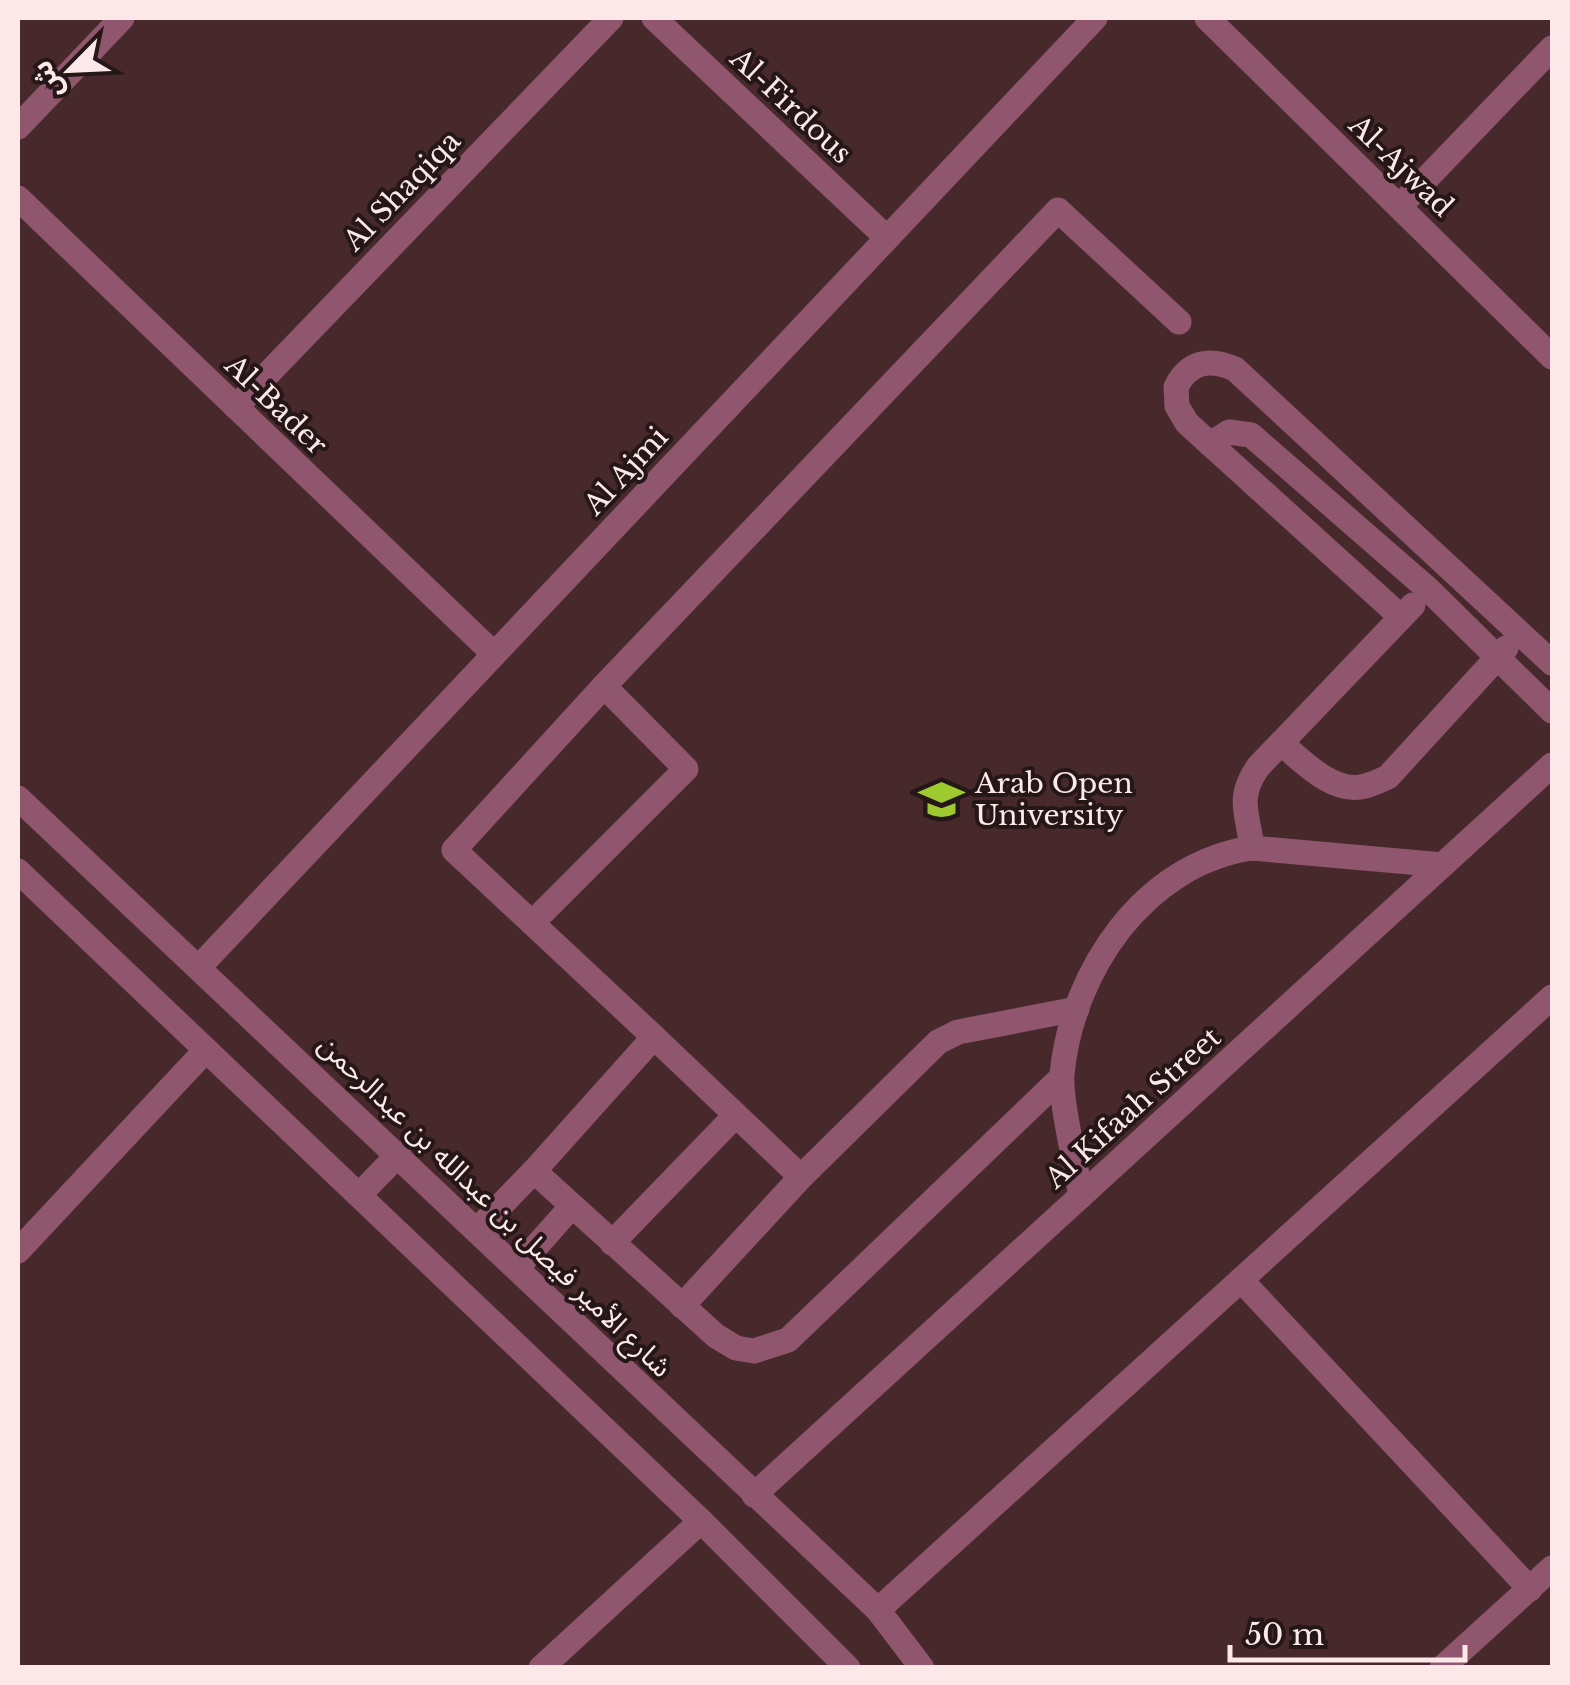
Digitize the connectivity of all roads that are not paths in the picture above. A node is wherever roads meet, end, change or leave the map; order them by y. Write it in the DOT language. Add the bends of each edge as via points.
graph roads {
  1 [pos="122,18"];
  2 [pos="611,18"];
  3 [pos="654,18"];
  4 [pos="1095,18"];
  5 [pos="1207,18"];
  6 [pos="1552,48"];
  7 [pos="18,126"];
  8 [pos="18,198"];
  9 [pos="1400,206"];
  10 [pos="887,238"];
  11 [pos="1180,322"];
  12 [pos="1552,357"];
  13 [pos="236,407"];
  14 [pos="1210,444"];
  15 [pos="1345,516"];
  16 [pos="1319,544"];
  17 [pos="1429,590"];
  18 [pos="1402,617"];
  19 [pos="1520,634"];
  20 [pos="494,654"];
  21 [pos="1498,657"];
  22 [pos="1552,663"];
  23 [pos="604,686"];
  24 [pos="1552,710"];
  25 [pos="1281,743"];
  26 [pos="1552,765"];
  27 [pos="18,798"];
  28 [pos="1252,848"];
  29 [pos="1443,865"];
  30 [pos="18,870"];
  31 [pos="532,923"];
  32 [pos="200,966"];
  33 [pos="1552,997"];
  34 [pos="1077,1010"];
  35 [pos="654,1037"];
  36 [pos="206,1050"];
  37 [pos="1062,1078"];
  38 [pos="734,1117"];
  39 [pos="398,1154"];
  40 [pos="534,1171"];
  41 [pos="801,1178"];
  42 [pos="358,1195"];
  43 [pos="1081,1196"];
  44 [pos="572,1206"];
  45 [pos="477,1230"];
  46 [pos="612,1242"];
  47 [pos="18,1252"];
  48 [pos="517,1268"];
  49 [pos="1241,1280"];
  50 [pos="682,1306"];
  51 [pos="754,1496"];
  52 [pos="701,1520"];
  53 [pos="1552,1568"];
  54 [pos="1530,1588"];
  55 [pos="878,1610"];
  56 [pos="833,1662"];
  57 [pos="541,1668"];
  58 [pos="922,1668"];
  59 [pos="1442,1668"];
  1 -- 7 [label="street"];
  2 -- 13 [label="street, Al Shaqiqa"];
  3 -- 10 [label="street, Al-Firdous"];
  4 -- 10 [label="street, Al Ajmi"];
  5 -- 9 [label="street, Al-Ajwad"];
  6 -- 9 [label="street"];
  8 -- 13 [label="street, Al-Bader"];
  9 -- 12 [label="street, Al-Ajwad"];
  10 -- 20 [label="street, Al Ajmi"];
  11 -- 23 [label="street" via="1058,210"];
  13 -- 20 [label="street, Al-Bader"];
  14 -- 15 [label="street" via="1229,432 1252,435"];
  14 -- 16 [label="street"];
  14 -- 19 [label="street" via="1186,423 1176,387 1190,368 1218,361"];
  15 -- 16 [label="street"];
  15 -- 17 [label="street"];
  16 -- 18 [label="street"];
  17 -- 18 [label="street"];
  17 -- 21 [label="street"];
  18 -- 25 [label="street"];
  19 -- 21 [label="street"];
  19 -- 22 [label="street"];
  20 -- 32 [label="street, Al Ajmi"];
  21 -- 24 [label="street"];
  21 -- 25 [label="street" via="1388,777 1362,788 1313,770"];
  23 -- 31 [label="street" via="454,850"];
  23 -- 31 [label="street" via="686,770"];
  25 -- 28 [label="street" via="1246,783"];
  26 -- 29 [label="street, Al Kifaah Street"];
  27 -- 32 [label="street, شارع الأمير فيصل بن عبدالله بن عبدالرحمن"];
  28 -- 29 [label="street"];
  28 -- 34 [label="street" via="1206,859 1133,912 1092,970"];
  29 -- 43 [label="street, Al Kifaah Street"];
  30 -- 36 [label="street"];
  31 -- 35 [label="street"];
  32 -- 39 [label="street, شارع الأمير فيصل بن عبدالله بن عبدالرحمن"];
  33 -- 49 [label="street"];
  34 -- 37 [label="street"];
  34 -- 41 [label="street" via="958,1032 938,1042"];
  35 -- 38 [label="street"];
  35 -- 40 [label="street"];
  36 -- 42 [label="street"];
  36 -- 47 [label="street"];
  37 -- 43 [label="street"];
  37 -- 50 [label="street" via="788,1340 769,1349 736,1348"];
  38 -- 41 [label="street"];
  38 -- 46 [label="street"];
  39 -- 42 [label="street"];
  39 -- 45 [label="street, شارع الأمير فيصل بن عبدالله بن عبدالرحمن"];
  40 -- 44 [label="street"];
  40 -- 45 [label="street"];
  41 -- 50 [label="street"];
  42 -- 52 [label="street"];
  43 -- 51 [label="street, Al Kifaah Street"];
  44 -- 46 [label="street"];
  44 -- 48 [label="street"];
  45 -- 48 [label="street, شارع الأمير فيصل بن عبدالله بن عبدالرحمن"];
  46 -- 50 [label="street"];
  48 -- 51 [label="street, شارع الأمير فيصل بن عبدالله بن عبدالرحمن"];
  49 -- 54 [label="street"];
  49 -- 55 [label="street"];
  51 -- 55 [label="street, شارع الأمير فيصل بن عبدالله بن عبدالرحمن"];
  52 -- 56 [label="street"];
  52 -- 57 [label="street"];
  53 -- 54 [label="street"];
  54 -- 59 [label="street"];
  55 -- 58 [label="street, شارع الأمير فيصل بن عبدالله بن عبدالرحمن"];
}
